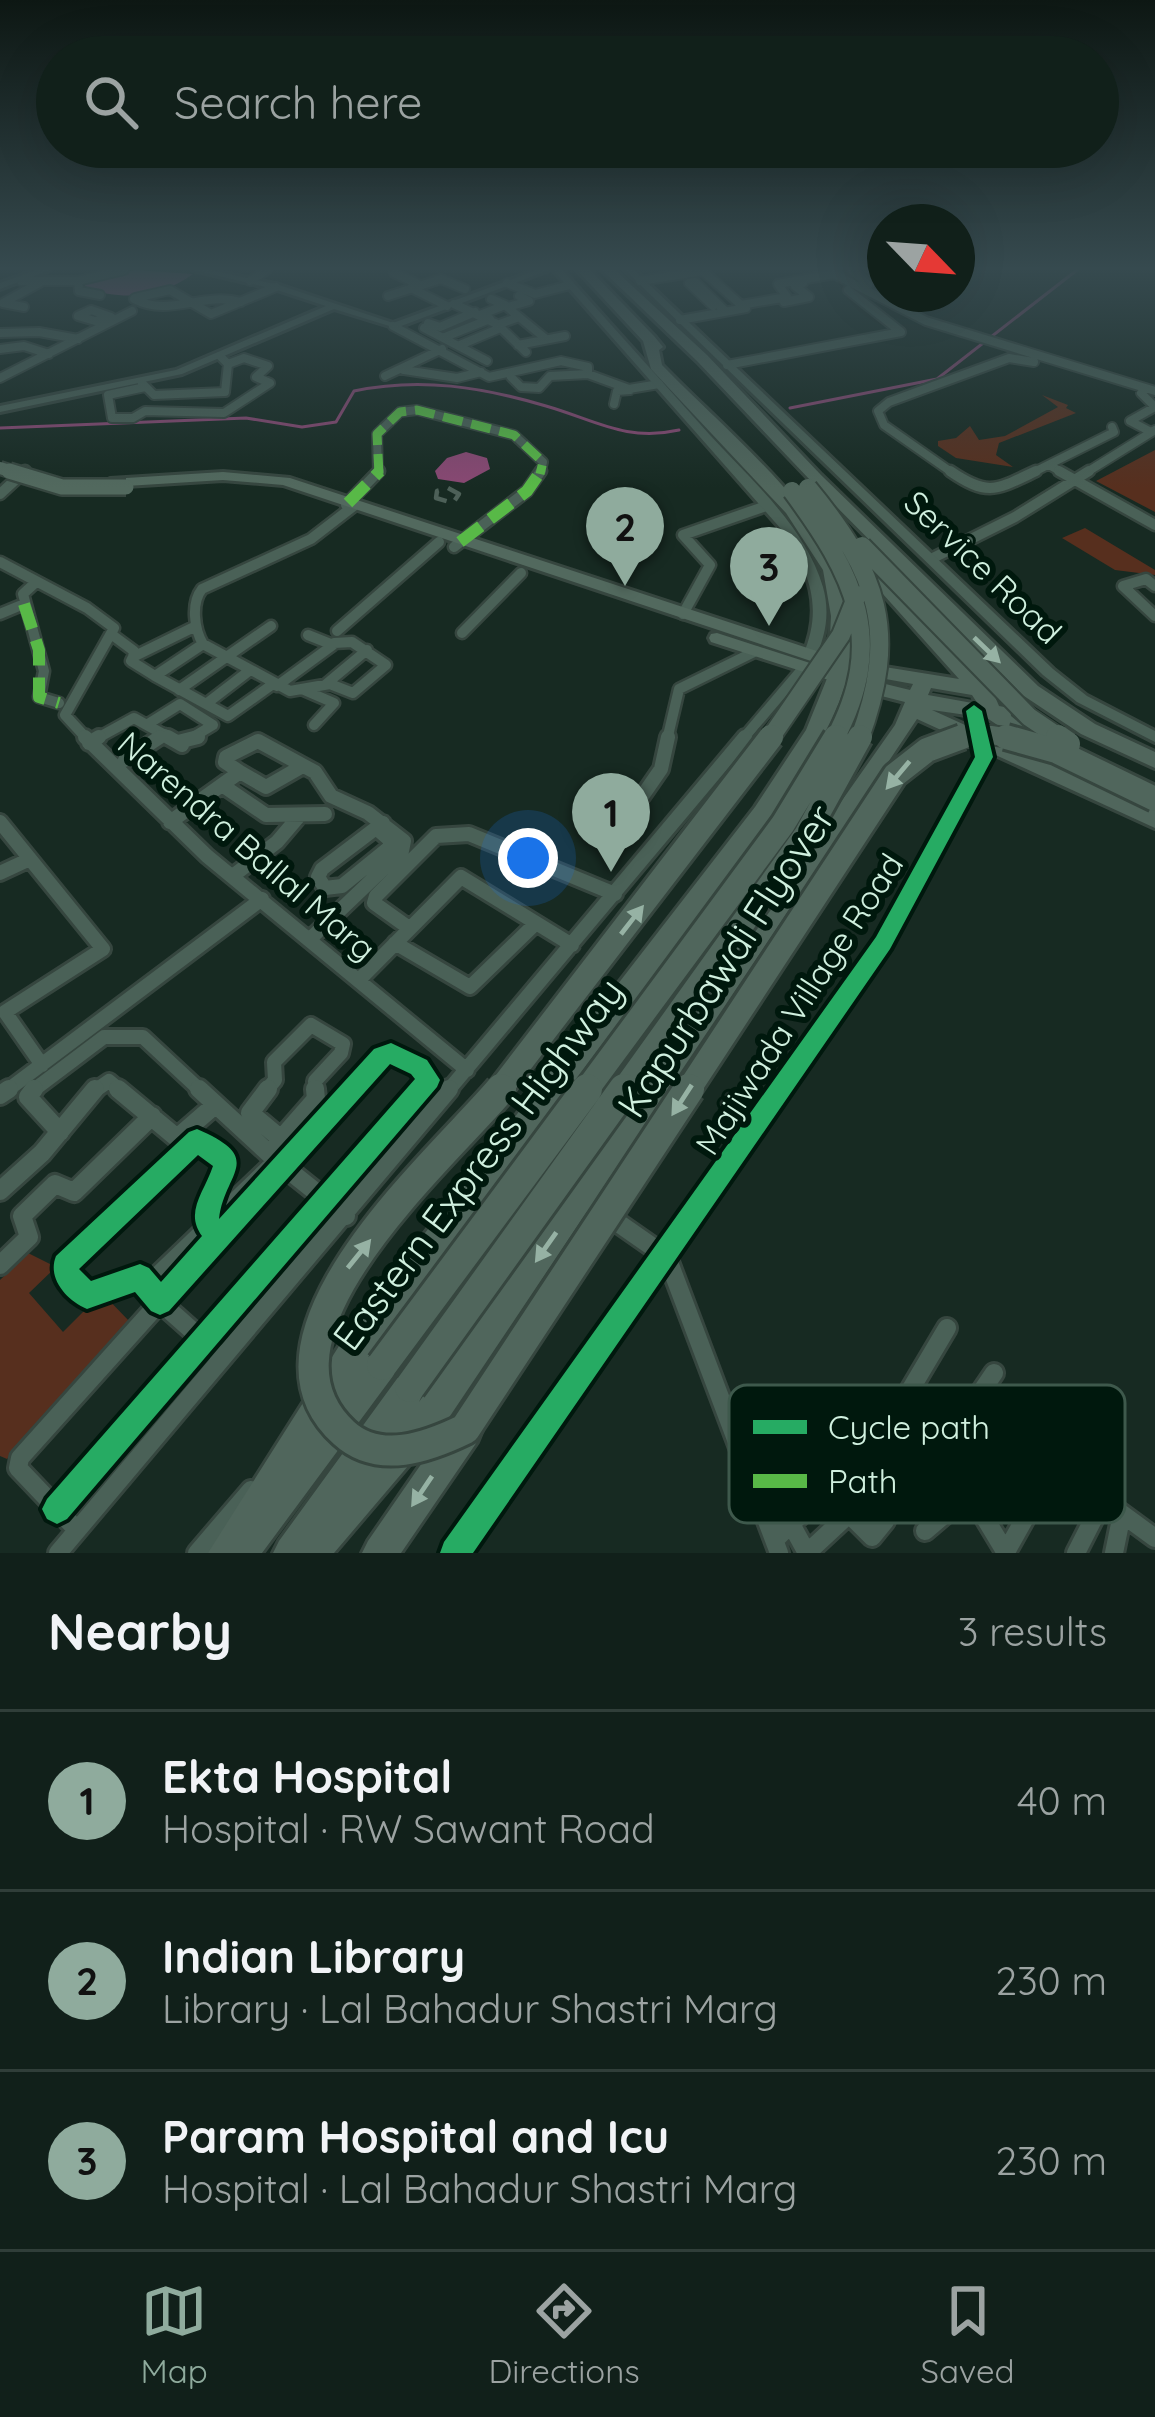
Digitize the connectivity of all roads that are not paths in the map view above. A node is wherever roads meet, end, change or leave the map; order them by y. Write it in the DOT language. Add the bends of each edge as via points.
graph roads {
  1 [pos="70,342"];
  2 [pos="262,342"];
  3 [pos="427,342"];
  4 [pos="455,342"];
  5 [pos="463,342"];
  6 [pos="515,342"];
  7 [pos="530,342"];
  8 [pos="622,342"];
  9 [pos="673,342"];
  10 [pos="691,342"];
  11 [pos="693,342"];
  12 [pos="698,342"];
  13 [pos="847,342"];
  14 [pos="996,342"];
  15 [pos="460,345"];
  16 [pos="518,345"];
  17 [pos="0,350"];
  18 [pos="442,350"];
  19 [pos="526,352"];
  20 [pos="49,354"];
  21 [pos="0,360"];
  22 [pos="225,361"];
  23 [pos="488,361"];
  24 [pos="730,365"];
  25 [pos="1044,365"];
  26 [pos="22,367"];
  27 [pos="404,370"];
  28 [pos="481,372"];
  29 [pos="588,374"];
  30 [pos="385,376"];
  31 [pos="511,377"];
  32 [pos="0,378"];
  33 [pos="1116,379"];
  34 [pos="143,384"];
  35 [pos="660,386"];
  36 [pos="1155,391"];
  37 [pos="614,404"];
  38 [pos="0,409"];
  39 [pos="1112,427"];
  40 [pos="1153,431"];
  41 [pos="1081,448"];
  42 [pos="1102,461"];
  43 [pos="1048,465"];
  44 [pos="8,470"];
  45 [pos="1073,478"];
  46 [pos="800,490"];
  47 [pos="0,494"];
  48 [pos="766,506"];
  49 [pos="348,508"];
  50 [pos="833,514"];
  51 [pos="1155,525"];
  52 [pos="451,544"];
  53 [pos="826,558"];
  54 [pos="933,558"];
  55 [pos="0,562"];
  56 [pos="901,564"];
  57 [pos="872,570"];
  58 [pos="521,573"];
  59 [pos="35,583"];
  60 [pos="1155,586"];
  61 [pos="857,595"];
  62 [pos="24,604"];
  63 [pos="1152,609"];
  64 [pos="0,614"];
  65 [pos="683,614"];
  66 [pos="196,626"];
  67 [pos="462,633"];
  68 [pos="111,634"];
  69 [pos="266,635"];
  70 [pos="308,635"];
  71 [pos="336,637"];
  72 [pos="203,644"];
  73 [pos="367,650"];
  74 [pos="755,651"];
  75 [pos="133,657"];
  76 [pos="223,658"];
  77 [pos="807,661"];
  78 [pos="249,671"];
  79 [pos="839,671"];
  80 [pos="155,676"];
  81 [pos="275,685"];
  82 [pos="325,685"];
  83 [pos="179,690"];
  84 [pos="303,690"];
  85 [pos="1031,691"];
  86 [pos="918,697"];
  87 [pos="59,704"];
  88 [pos="206,704"];
  89 [pos="982,705"];
  90 [pos="1057,708"];
  91 [pos="148,724"];
  92 [pos="314,725"];
  93 [pos="1155,737"];
  94 [pos="982,740"];
  95 [pos="176,741"];
  96 [pos="89,743"];
  97 [pos="133,758"];
  98 [pos="1155,761"];
  99 [pos="301,767"];
  100 [pos="240,772"];
  101 [pos="223,785"];
  102 [pos="1155,788"];
  103 [pos="1155,803"];
  104 [pos="634,808"];
  105 [pos="325,814"];
  106 [pos="300,815"];
  107 [pos="1155,820"];
  108 [pos="0,822"];
  109 [pos="170,822"];
  110 [pos="380,826"];
  111 [pos="792,831"];
  112 [pos="30,859"];
  113 [pos="0,873"];
  114 [pos="234,875"];
  115 [pos="615,894"];
  116 [pos="262,899"];
  117 [pos="535,924"];
  118 [pos="409,928"];
  119 [pos="310,939"];
  120 [pos="395,943"];
  121 [pos="572,945"];
  122 [pos="359,980"];
  123 [pos="2,1012"];
  124 [pos="42,1065"];
  125 [pos="467,1070"];
  126 [pos="0,1095"];
  127 [pos="215,1106"];
  128 [pos="152,1116"];
  129 [pos="60,1132"];
  130 [pos="278,1155"];
  131 [pos="0,1191"];
  132 [pos="581,1197"];
  133 [pos="327,1201"];
  134 [pos="346,1216"];
  135 [pos="208,1226"];
  136 [pos="667,1257"];
  137 [pos="0,1264"];
  138 [pos="149,1284"];
  139 [pos="160,1302"];
  140 [pos="947,1328"];
  141 [pos="204,1342"];
  142 [pos="222,1358"];
  143 [pos="994,1372"];
  144 [pos="909,1385"];
  145 [pos="985,1385"];
  146 [pos="729,1411"];
  147 [pos="465,1429"];
  148 [pos="293,1447"];
  149 [pos="57,1509"];
  150 [pos="1125,1516"];
  151 [pos="839,1523"];
  152 [pos="858,1523"];
  153 [pos="883,1523"];
  154 [pos="934,1523"];
  155 [pos="988,1523"];
  156 [pos="1023,1523"];
  157 [pos="1091,1523"];
  158 [pos="1120,1523"];
  159 [pos="77,1530"];
  160 [pos="925,1531"];
  161 [pos="779,1535"];
  162 [pos="1155,1538"];
  163 [pos="58,1553"];
  164 [pos="197,1553"];
  165 [pos="226,1553"];
  166 [pos="240,1553"];
  167 [pos="291,1553"];
  168 [pos="311,1553"];
  169 [pos="380,1553"];
  170 [pos="455,1553"];
  171 [pos="807,1553"];
  172 [pos="807,1553"];
  173 [pos="1006,1553"];
  174 [pos="1076,1553"];
  175 [pos="1114,1553"];
  1 -- 20 [label="street"];
  2 -- 22 [label="street"];
  3 -- 18 [label="street"];
  4 -- 15 [label="street"];
  5 -- 15 [label="street"];
  6 -- 16 [label="street"];
  7 -- 16 [label="street"];
  8 -- 35 [label="street"];
  9 -- 53 [label="highway" via="656,366"];
  10 -- 46 [label="highway"];
  11 -- 56 [label="highway"];
  12 -- 24 [label="street, Service Road"];
  13 -- 24 [label="street"];
  14 -- 33 [label="street"];
  15 -- 23 [label="street"];
  16 -- 19 [label="street"];
  17 -- 20 [label="street"];
  18 -- 28 [label="street"];
  18 -- 30 [label="street"];
  20 -- 26 [label="street"];
  21 -- 26 [label="street"];
  22 -- 34 [label="street"];
  22 -- 34 [label="street" via="225,392 164,396"];
  22 -- 34 [label="street" via="268,366 256,377 270,383 224,413 112,418 108,395"];
  24 -- 54 [label="street, Service Road"];
  25 -- 43 [label="street" via="1009,358 878,411 884,425 976,489 999,489"];
  26 -- 32 [label="street"];
  27 -- 28 [label="street" via="457,378"];
  28 -- 31 [label="street"];
  29 -- 31 [label="street" via="550,376 539,388"];
  29 -- 31 [label="street" via="568,359"];
  29 -- 35 [label="street" via="629,389"];
  33 -- 36 [label="street"];
  33 -- 40 [label="street" via="1112,385 1152,400 1155,407 1130,421"];
  34 -- 38 [label="street"];
  35 -- 37 [label="street" via="617,391"];
  35 -- 48 [label="street"];
  39 -- 41 [label="street"];
  40 -- 42 [label="street"];
  41 -- 42 [label="street"];
  41 -- 43 [label="street"];
  42 -- 45 [label="street"];
  43 -- 45 [label="street"];
  44 -- 47 [label="street"];
  44 -- 49 [label="main road" via="58,490 221,483"];
  45 -- 51 [label="street"];
  45 -- 54 [label="street"];
  46 -- 50 [label="highway, bridge"];
  46 -- 61 [label="highway, bridge"];
  48 -- 65 [label="street" via="683,535 710,565"];
  48 -- 77 [label="street" via="816,581 820,632"];
  49 -- 52 [label="main road"];
  49 -- 52 [label="street" via="381,472 377,434 400,412 514,435 543,462 538,480"];
  49 -- 66 [label="street" via="311,539 198,592"];
  50 -- 102 [label="highway, bridge" via="1029,717"];
  50 -- 111 [label="highway, bridge" via="876,593 884,666 869,723 838,786"];
  52 -- 58 [label="main road"];
  52 -- 65 [label="main road"];
  52 -- 71 [label="street"];
  53 -- 57 [label="highway"];
  53 -- 79 [label="highway" via="837,586"];
  54 -- 93 [label="street, Service Road" via="1048,672"];
  55 -- 59 [label="street"];
  56 -- 57 [label="highway"];
  56 -- 85 [label="highway, one-way"];
  57 -- 89 [label="highway"];
  58 -- 67 [label="street"];
  58 -- 74 [label="main road"];
  59 -- 62 [label="street"];
  59 -- 68 [label="street" via="104,617"];
  60 -- 63 [label="street" via="1146,579 1123,586"];
  61 -- 111 [label="highway, bridge" via="864,630 858,686"];
  147 -- 61 [label="highway, one-way, bridge" via="404,1452 352,1440 321,1392 315,1357 322,1319 346,1270 509,1079 763,751 845,627"];
  62 -- 64 [label="street"];
  62 -- 87 [label="street" via="44,671 39,697"];
  65 -- 77 [label="main road"];
  66 -- 72 [label="street"];
  66 -- 75 [label="street"];
  68 -- 75 [label="street"];
  68 -- 96 [label="street, Narendra Ballal Marg" via="65,715"];
  69 -- 76 [label="street"];
  70 -- 71 [label="street"];
  71 -- 73 [label="street"];
  71 -- 81 [label="street"];
  72 -- 76 [label="street"];
  72 -- 80 [label="street"];
  73 -- 82 [label="street"];
  73 -- 82 [label="street" via="385,668 353,693"];
  74 -- 77 [label="main road"];
  74 -- 104 [label="street" via="679,689 661,769"];
  75 -- 80 [label="street"];
  76 -- 78 [label="street"];
  76 -- 83 [label="street"];
  77 -- 79 [label="main road"];
  77 -- 115 [label="street"];
  78 -- 81 [label="street"];
  78 -- 88 [label="street"];
  79 -- 86 [label="highway"];
  79 -- 111 [label="highway" via="809,742"];
  80 -- 83 [label="street"];
  81 -- 84 [label="street"];
  81 -- 88 [label="street" via="233,714"];
  82 -- 84 [label="street"];
  83 -- 88 [label="street"];
  84 -- 92 [label="street" via="334,703"];
  85 -- 89 [label="highway"];
  85 -- 90 [label="highway"];
  86 -- 89 [label="highway"];
  86 -- 94 [label="highway"];
  86 -- 111 [label="highway"];
  89 -- 90 [label="highway"];
  89 -- 94 [label="street"];
  89 -- 103 [label="highway" via="1025,737"];
  90 -- 98 [label="highway"];
  91 -- 95 [label="street"];
  91 -- 95 [label="street" via="180,704 214,725 196,740"];
  91 -- 96 [label="street" via="123,717"];
  94 -- 107 [label="highway"];
  94 -- 136 [label="street, Majiwada Village Road" via="981,763 883,943"];
  95 -- 97 [label="street"];
  96 -- 109 [label="street, Narendra Ballal Marg"];
  99 -- 100 [label="street" via="266,787"];
  99 -- 100 [label="street" via="258,741 226,758"];
  99 -- 110 [label="street"];
  100 -- 101 [label="street"];
  101 -- 106 [label="street" via="266,815"];
  101 -- 109 [label="street"];
  103 -- 147 [label="highway, Kapurbawdi Flyover, one-way, bridge" via="1029,741 969,734 918,752"];
  105 -- 106 [label="street"];
  106 -- 114 [label="street"];
  108 -- 112 [label="street"];
  109 -- 114 [label="street, Narendra Ballal Marg"];
  110 -- 110 [label="street" via="322,869 325,888 342,886 390,847"];
  110 -- 119 [label="street" via="404,841 402,851"];
  111 -- 132 [label="highway"];
  111 -- 148 [label="highway" via="357,1346"];
  111 -- 166 [label="highway, Eastern Express Highway, bridge"];
  111 -- 167 [label="highway, Eastern Express Highway, bridge"];
  112 -- 113 [label="street"];
  112 -- 123 [label="street" via="103,949"];
  114 -- 116 [label="street, Narendra Ballal Marg"];
  115 -- 118 [label="street" via="469,834 446,834 376,896 374,904"];
  115 -- 121 [label="street"];
  116 -- 119 [label="street, Narendra Ballal Marg"];
  116 -- 124 [label="street"];
  117 -- 118 [label="street" via="461,878"];
  117 -- 120 [label="street" via="470,987"];
  117 -- 121 [label="street"];
  118 -- 120 [label="street"];
  119 -- 122 [label="street, Narendra Ballal Marg"];
  120 -- 122 [label="street"];
  121 -- 125 [label="street"];
  122 -- 125 [label="street, Narendra Ballal Marg"];
  123 -- 124 [label="street"];
  124 -- 126 [label="street"];
  125 -- 134 [label="street"];
  127 -- 128 [label="street" via="177,1138"];
  127 -- 129 [label="street" via="142,1036 104,1037 28,1097"];
  127 -- 130 [label="street"];
  128 -- 129 [label="street" via="109,1081"];
  128 -- 137 [label="street" via="74,1192 56,1184 22,1216 29,1237"];
  129 -- 131 [label="street"];
  130 -- 130 [label="street" via="316,1099 315,1081 341,1052 343,1043 318,1024 274,1062 275,1080 251,1108"];
  130 -- 133 [label="street"];
  130 -- 133 [label="street" via="382,1056 418,1067 427,1088"];
  130 -- 135 [label="street"];
  130 -- 139 [label="street"];
  132 -- 136 [label="street"];
  132 -- 168 [label="highway, one-way" via="436,1406"];
  133 -- 134 [label="street"];
  133 -- 141 [label="street"];
  134 -- 142 [label="street"];
  135 -- 138 [label="street"];
  135 -- 138 [label="street" via="206,1209 227,1169 197,1140 65,1264 87,1297 140,1277"];
  136 -- 146 [label="street"];
  136 -- 170 [label="street, Majiwada Village Road"];
  138 -- 139 [label="street"];
  139 -- 141 [label="street"];
  139 -- 149 [label="street" via="20,1458 18,1468"];
  140 -- 144 [label="street"];
  141 -- 142 [label="street"];
  141 -- 149 [label="street"];
  142 -- 159 [label="street"];
  143 -- 145 [label="street"];
  147 -- 169 [label="highway, Kapurbawdi Flyover, one-way"];
  148 -- 164 [label="street"];
  148 -- 165 [label="highway"];
  149 -- 159 [label="street"];
  150 -- 162 [label="street"];
  151 -- 172 [label="street"];
  152 -- 153 [label="street" via="872,1537"];
  154 -- 160 [label="street"];
  155 -- 173 [label="street"];
  156 -- 173 [label="street"];
  157 -- 174 [label="street"];
  158 -- 175 [label="street"];
  159 -- 163 [label="street"];
  161 -- 171 [label="street"];
}
